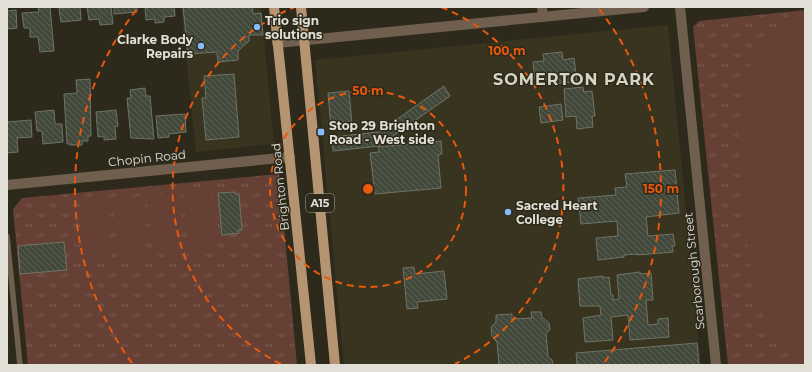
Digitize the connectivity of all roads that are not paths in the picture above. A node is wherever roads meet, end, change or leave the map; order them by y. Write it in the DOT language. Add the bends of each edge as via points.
graph roads {
  1 [pos="274,7"];
  2 [pos="301,7"];
  3 [pos="644,7"];
  4 [pos="680,7"];
  5 [pos="542,12"];
  6 [pos="305,40"];
  7 [pos="277,42"];
  8 [pos="290,157"];
  9 [pos="7,185"];
  10 [pos="7,236"];
  11 [pos="20,365"];
  12 [pos="310,365"];
  13 [pos="335,365"];
  14 [pos="716,365"];
  1 -- 7 [label="main road, Brighton Road / A15"];
  2 -- 6 [label="main road, A15"];
  3 -- 5 [label="street"];
  4 -- 14 [label="street, Scarborough Street"];
  5 -- 6 [label="street"];
  6 -- 7 [label="street"];
  6 -- 13 [label="main road, A15"];
  7 -- 8 [label="main road, Brighton Road / A15"];
  8 -- 9 [label="street, Chopin Road"];
  8 -- 12 [label="main road, Brighton Road / A15"];
  10 -- 11 [label="lane"];
}
